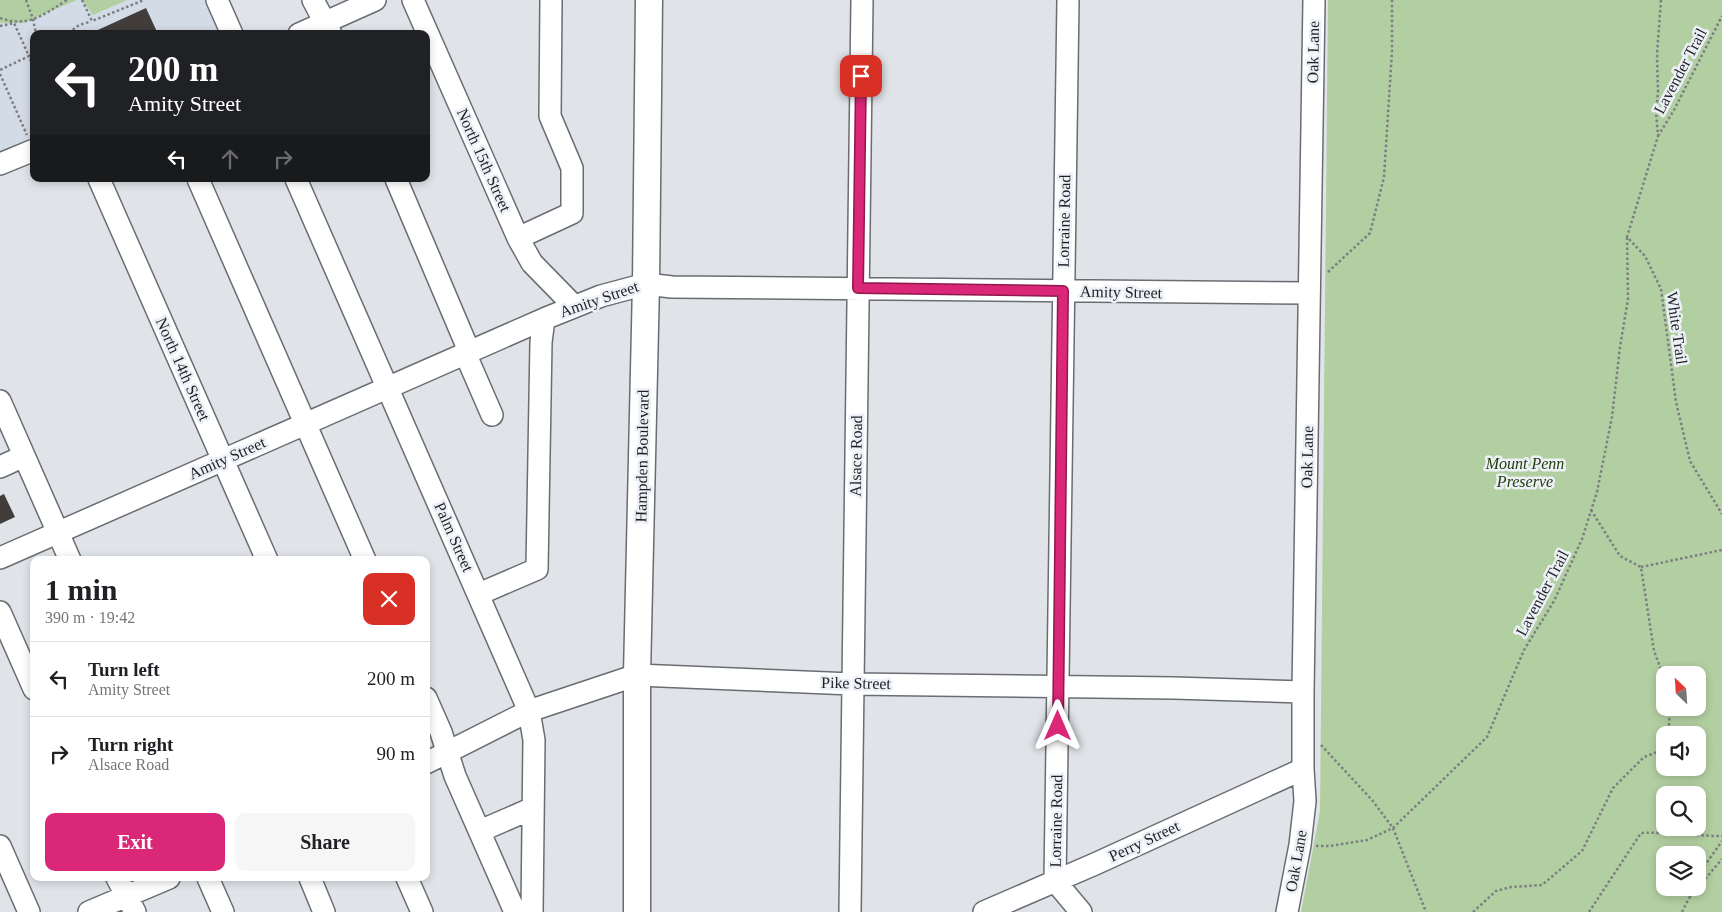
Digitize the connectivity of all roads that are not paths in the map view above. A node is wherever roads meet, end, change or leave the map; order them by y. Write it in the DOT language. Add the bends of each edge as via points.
graph roads {
  1 [pos="217,0"];
  2 [pos="313,0"];
  3 [pos="375,0"];
  4 [pos="413,0"];
  5 [pos="551,0"];
  6 [pos="649,0"];
  7 [pos="862,0"];
  8 [pos="1068,0"];
  9 [pos="1314,0"];
  10 [pos="328,28"];
  11 [pos="230,30"];
  12 [pos="426,30"];
  13 [pos="430,39"];
  14 [pos="30,144"];
  15 [pos="0,164"];
  16 [pos="100,182"];
  17 [pos="199,182"];
  18 [pos="297,182"];
  19 [pos="397,182"];
  20 [pos="518,238"];
  21 [pos="646,284"];
  22 [pos="858,288"];
  23 [pos="1309,288"];
  24 [pos="1063,291"];
  25 [pos="574,306"];
  26 [pos="544,319"];
  27 [pos="467,352"];
  28 [pos="388,387"];
  29 [pos="0,401"];
  30 [pos="492,414"];
  31 [pos="305,424"];
  32 [pos="24,456"];
  33 [pos="223,460"];
  34 [pos="0,467"];
  35 [pos="58,533"];
  36 [pos="68,556"];
  37 [pos="265,556"];
  38 [pos="363,556"];
  39 [pos="0,558"];
  40 [pos="479,594"];
  41 [pos="0,612"];
  42 [pos="637,675"];
  43 [pos="30,679"];
  44 [pos="852,684"];
  45 [pos="1058,686"];
  46 [pos="1303,692"];
  47 [pos="430,707"];
  48 [pos="529,711"];
  49 [pos="448,753"];
  50 [pos="430,761"];
  51 [pos="1303,769"];
  52 [pos="533,808"];
  53 [pos="480,831"];
  54 [pos="0,846"];
  55 [pos="161,881"];
  56 [pos="209,881"];
  57 [pos="311,881"];
  58 [pos="408,881"];
  59 [pos="1055,881"];
  60 [pos="126,895"];
  61 [pos="29,912"];
  62 [pos="90,912"];
  63 [pos="223,912"];
  64 [pos="324,912"];
  65 [pos="422,912"];
  66 [pos="515,912"];
  67 [pos="532,912"];
  68 [pos="637,912"];
  69 [pos="850,912"];
  70 [pos="984,912"];
  71 [pos="1081,912"];
  72 [pos="1287,912"];
  1 -- 11 [label="street"];
  2 -- 10 [label="street"];
  3 -- 10 [label="street"];
  4 -- 12 [label="street, North 15th Street"];
  5 -- 20 [label="street" via="550,116 572,168 572,213"];
  6 -- 21 [label="main road, Hampden Boulevard"];
  7 -- 22 [label="street, Alsace Road"];
  8 -- 24 [label="street, Lorraine Road"];
  9 -- 23 [label="street, Oak Lane"];
  13 -- 20 [label="street, North 15th Street"];
  14 -- 15 [label="street"];
  16 -- 33 [label="street, North 14th Street"];
  17 -- 31 [label="street"];
  18 -- 28 [label="street, Palm Street"];
  19 -- 27 [label="street" via="444,289"];
  20 -- 25 [label="street, North 15th Street" via="532,264"];
  21 -- 22 [label="street, Amity Street" via="672,287"];
  21 -- 25 [label="street, Amity Street"];
  21 -- 42 [label="main road, Hampden Boulevard"];
  22 -- 24 [label="street, Amity Street"];
  22 -- 44 [label="street, Alsace Road"];
  23 -- 24 [label="street, Amity Street"];
  23 -- 46 [label="street, Oak Lane"];
  24 -- 45 [label="street, Lorraine Road"];
  25 -- 26 [label="street, Amity Street"];
  26 -- 27 [label="street, Amity Street"];
  26 -- 40 [label="street" via="537,568"];
  27 -- 28 [label="street, Amity Street"];
  27 -- 30 [label="street"];
  28 -- 31 [label="street, Amity Street"];
  28 -- 40 [label="street, Palm Street"];
  29 -- 32 [label="street"];
  31 -- 33 [label="street, Amity Street"];
  31 -- 38 [label="street"];
  32 -- 34 [label="street"];
  32 -- 35 [label="street"];
  33 -- 35 [label="street, Amity Street"];
  33 -- 37 [label="street, North 14th Street"];
  35 -- 36 [label="street"];
  35 -- 39 [label="street, Amity Street"];
  40 -- 48 [label="street, Palm Street"];
  41 -- 43 [label="street"];
  42 -- 44 [label="street, Pike Street"];
  42 -- 48 [label="street, Pike Street"];
  42 -- 68 [label="main road, Hampden Boulevard"];
  44 -- 45 [label="street, Pike Street"];
  44 -- 69 [label="street, Alsace Road"];
  45 -- 46 [label="street, Pike Street"];
  45 -- 59 [label="street, Lorraine Road"];
  46 -- 51 [label="street, Oak Lane"];
  47 -- 49 [label="street"];
  48 -- 49 [label="street, Pike Street"];
  48 -- 52 [label="street, Palm Street" via="534,740"];
  49 -- 50 [label="street, Pike Street"];
  49 -- 53 [label="street"];
  51 -- 59 [label="street, Perry Street"];
  51 -- 72 [label="street, Oak Lane" via="1305,801"];
  52 -- 53 [label="street"];
  52 -- 67 [label="street, Palm Street"];
  53 -- 66 [label="street"];
  54 -- 61 [label="street"];
  55 -- 60 [label="street"];
  56 -- 63 [label="street"];
  57 -- 64 [label="street"];
  58 -- 65 [label="street"];
  59 -- 70 [label="street, Perry Street"];
  59 -- 71 [label="street, Lorraine Road"];
  60 -- 62 [label="street"];
}
